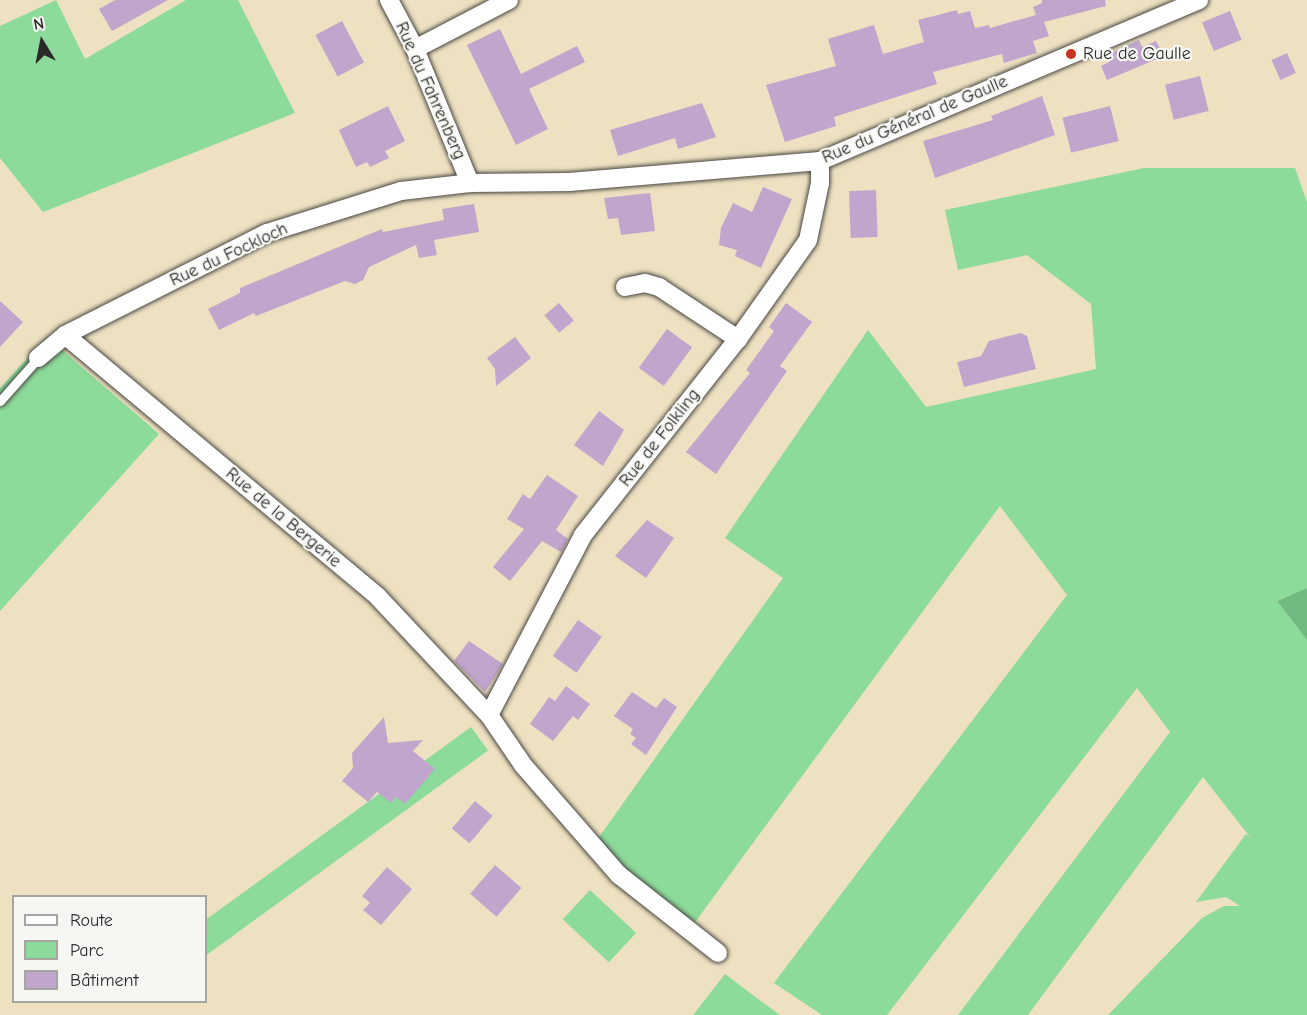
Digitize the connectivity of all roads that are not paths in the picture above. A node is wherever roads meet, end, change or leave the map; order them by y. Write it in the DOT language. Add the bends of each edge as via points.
graph roads {
  1 [pos="389,0"];
  2 [pos="509,0"];
  3 [pos="1200,0"];
  4 [pos="415,49"];
  5 [pos="820,161"];
  6 [pos="471,183"];
  7 [pos="625,287"];
  8 [pos="65,335"];
  9 [pos="738,339"];
  10 [pos="38,358"];
  11 [pos="0,401"];
  12 [pos="489,715"];
  13 [pos="718,953"];
  1 -- 4 [label="street, Rue du Fahrenberg"];
  2 -- 4 [label="street"];
  3 -- 5 [label="street, Rue du Général de Gaulle"];
  4 -- 6 [label="street, Rue du Fahrenberg"];
  5 -- 6 [label="street, Rue du Général de Gaulle" via="569,182"];
  5 -- 9 [label="street, Rue de Folkling" via="820,183 808,240"];
  6 -- 8 [label="street, Rue du Fockloch" via="401,191 267,233"];
  7 -- 9 [label="street" via="645,283 660,287"];
  8 -- 10 [label="street, Rue du Fockloch"];
  8 -- 12 [label="street, Rue de la Bergerie" via="378,597"];
  9 -- 12 [label="street, Rue de Folkling" via="583,535"];
  10 -- 11 [label="lane"];
  12 -- 13 [label="street, Rue de la Bergerie" via="523,765 619,875"];
}
